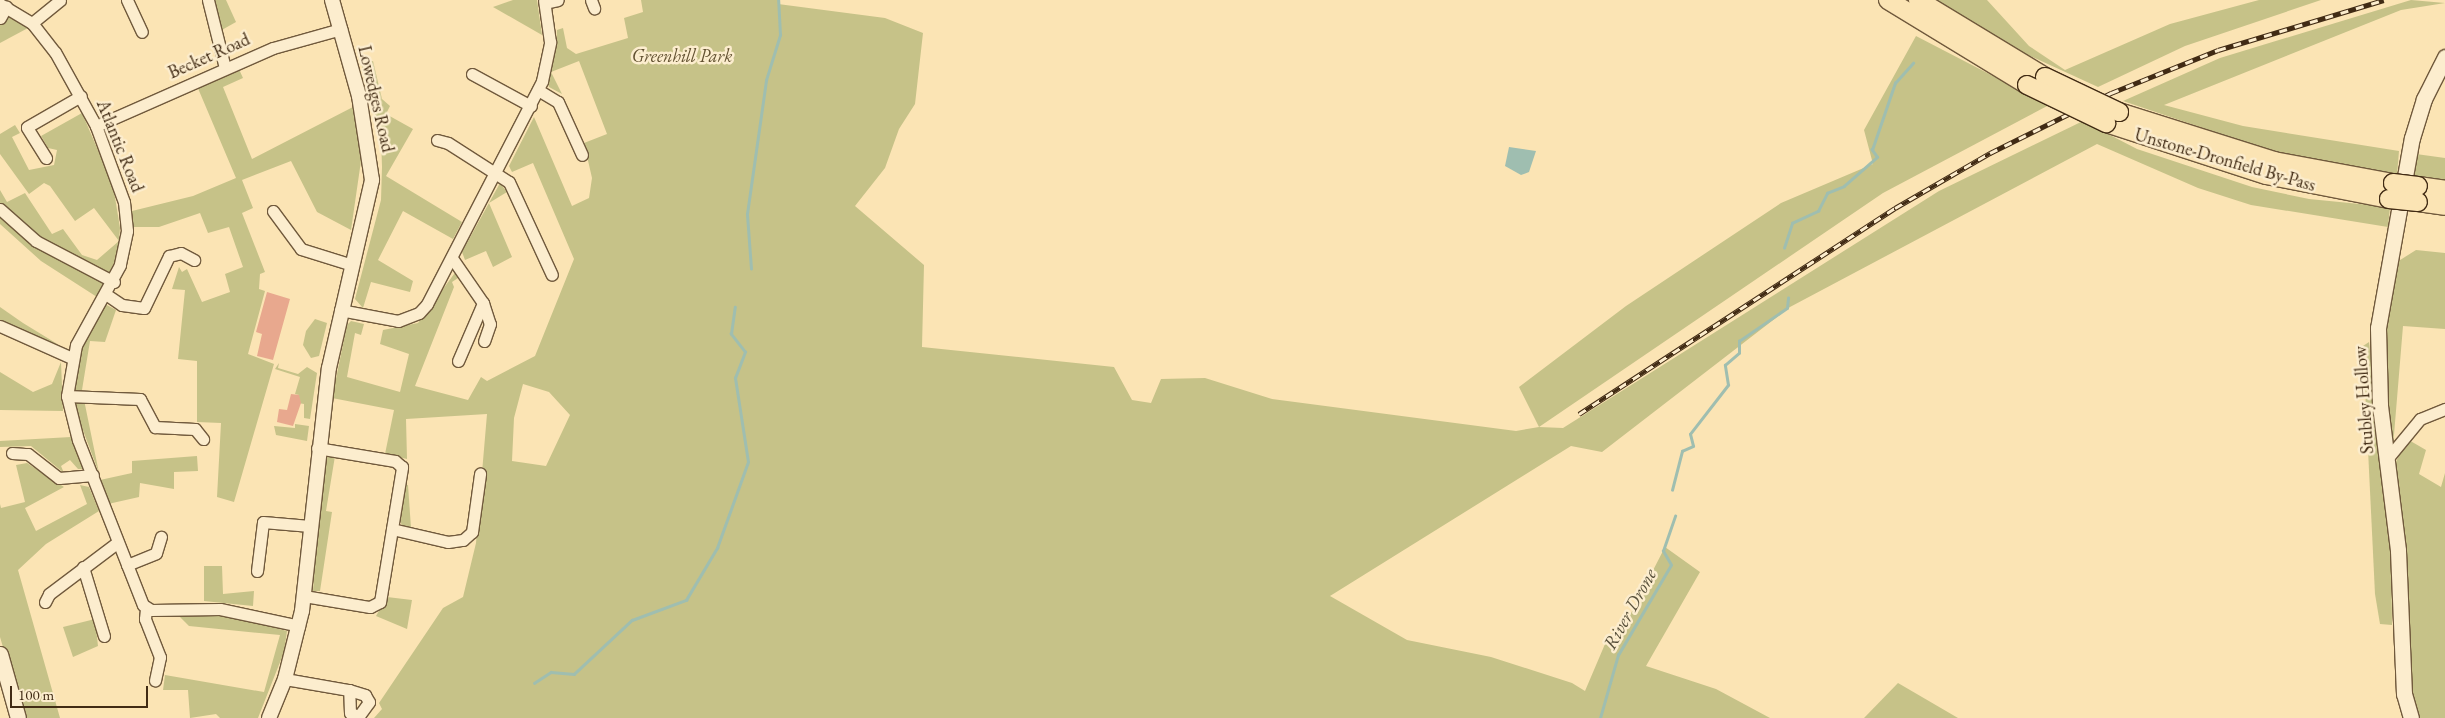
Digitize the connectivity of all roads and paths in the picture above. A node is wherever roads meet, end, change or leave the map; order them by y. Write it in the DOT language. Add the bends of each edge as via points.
graph roads {
  1 [pos="60,0"];
  2 [pos="127,0"];
  3 [pos="208,0"];
  4 [pos="332,0"];
  5 [pos="558,0"];
  6 [pos="1888,0"];
  7 [pos="1918,0"];
  8 [pos="545,2"];
  9 [pos="3,5"];
  10 [pos="0,18"];
  11 [pos="32,23"];
  12 [pos="340,29"];
  13 [pos="142,32"];
  14 [pos="2445,57"];
  15 [pos="225,68"];
  16 [pos="472,74"];
  17 [pos="538,90"];
  18 [pos="81,96"];
  19 [pos="531,106"];
  20 [pos="2112,117"];
  21 [pos="96,126"];
  22 [pos="437,140"];
  23 [pos="582,155"];
  24 [pos="46,158"];
  25 [pos="497,173"];
  26 [pos="2445,190"];
  27 [pos="2418,194"];
  28 [pos="2445,206"];
  29 [pos="0,209"];
  30 [pos="273,211"];
  31 [pos="452,258"];
  32 [pos="194,260"];
  33 [pos="352,265"];
  34 [pos="552,275"];
  35 [pos="114,282"];
  36 [pos="107,295"];
  37 [pos="483,304"];
  38 [pos="340,310"];
  39 [pos="0,326"];
  40 [pos="484,341"];
  41 [pos="72,358"];
  42 [pos="458,361"];
  43 [pos="67,396"];
  44 [pos="2445,409"];
  45 [pos="203,439"];
  46 [pos="318,448"];
  47 [pos="12,453"];
  48 [pos="2387,459"];
  49 [pos="480,474"];
  50 [pos="92,475"];
  51 [pos="310,526"];
  52 [pos="392,529"];
  53 [pos="162,537"];
  54 [pos="118,542"];
  55 [pos="127,565"];
  56 [pos="83,567"];
  57 [pos="257,571"];
  58 [pos="304,596"];
  59 [pos="45,602"];
  60 [pos="146,609"];
  61 [pos="299,626"];
  62 [pos="104,636"];
  63 [pos="0,654"];
  64 [pos="285,679"];
  65 [pos="155,680"];
  66 [pos="349,690"];
  67 [pos="18,718"];
  68 [pos="269,718"];
  69 [pos="2411,718"];
  1 -- 11 [label="street"];
  2 -- 13 [label="street"];
  3 -- 15 [label="street"];
  4 -- 12 [label="street, Lowedges Road"];
  5 -- 8 [label="street"];
  6 -- 20 [label="highway, Unstone-Dronfield By-Pass, bridge" via="2027,85"];
  7 -- 20 [label="highway, Unstone-Dronfield By-Pass, bridge"];
  8 -- 17 [label="street" via="550,42"];
  9 -- 10 [label="street, Atlantic Road"];
  9 -- 11 [label="street, Atlantic Road"];
  11 -- 18 [label="street, Atlantic Road"];
  12 -- 15 [label="street, Becket Road" via="300,39"];
  12 -- 33 [label="street, Lowedges Road" via="372,169 367,212"];
  14 -- 48 [label="main road, Stubley Hollow" via="2424,99 2412,138 2378,328"];
  15 -- 21 [label="street, Becket Road"];
  16 -- 19 [label="street"];
  17 -- 19 [label="street"];
  17 -- 23 [label="street" via="558,102"];
  18 -- 21 [label="street, Atlantic Road"];
  18 -- 24 [label="street, Atlantic Road" via="27,127"];
  19 -- 25 [label="street"];
  20 -- 27 [label="highway, Unstone-Dronfield By-Pass, bridge" via="2274,161"];
  21 -- 35 [label="street, Atlantic Road" via="115,172 126,216 124,249"];
  22 -- 25 [label="street"];
  25 -- 31 [label="street"];
  25 -- 34 [label="street" via="513,187"];
  26 -- 27 [label="highway, Unstone-Dronfield By-Pass"];
  27 -- 28 [label="highway, Unstone-Dronfield By-Pass"];
  29 -- 35 [label="street" via="36,241"];
  30 -- 33 [label="street" via="301,249"];
  31 -- 37 [label="street"];
  31 -- 38 [label="street" via="427,304 408,318 388,321"];
  32 -- 36 [label="street" via="181,253 169,256 144,308 122,305"];
  33 -- 38 [label="street, Lowedges Road"];
  35 -- 36 [label="street, Atlantic Road"];
  36 -- 41 [label="street, Atlantic Road"];
  37 -- 40 [label="street" via="490,324"];
  37 -- 42 [label="street"];
  38 -- 46 [label="street, Lowedges Road"];
  39 -- 41 [label="street"];
  41 -- 43 [label="street, Atlantic Road"];
  43 -- 45 [label="street" via="140,398 155,427 195,429"];
  43 -- 50 [label="street, Atlantic Road" via="72,423"];
  44 -- 48 [label="street" via="2420,419"];
  46 -- 51 [label="street, Lowedges Road"];
  46 -- 52 [label="street" via="399,463"];
  47 -- 50 [label="street" via="28,454 59,478"];
  48 -- 69 [label="main road, Stubley Hollow" via="2398,550 2404,694"];
  49 -- 52 [label="street" via="472,532 463,540 448,542"];
  50 -- 54 [label="street, Atlantic Road"];
  51 -- 57 [label="street" via="263,517"];
  51 -- 58 [label="street, Lowedges Road"];
  52 -- 58 [label="street" via="380,602 370,607"];
  53 -- 55 [label="street" via="156,554"];
  54 -- 55 [label="street, Atlantic Road"];
  54 -- 56 [label="street"];
  55 -- 60 [label="street, Atlantic Road"];
  56 -- 59 [label="street"];
  56 -- 62 [label="street"];
  58 -- 61 [label="street, Lowedges Road"];
  60 -- 61 [label="street" via="220,609"];
  60 -- 65 [label="street" via="145,618 160,657"];
  61 -- 64 [label="street, Lowedges Road"];
  63 -- 67 [label="main road"];
  64 -- 66 [label="street"];
  64 -- 68 [label="street, Lowedges Road"];
}
